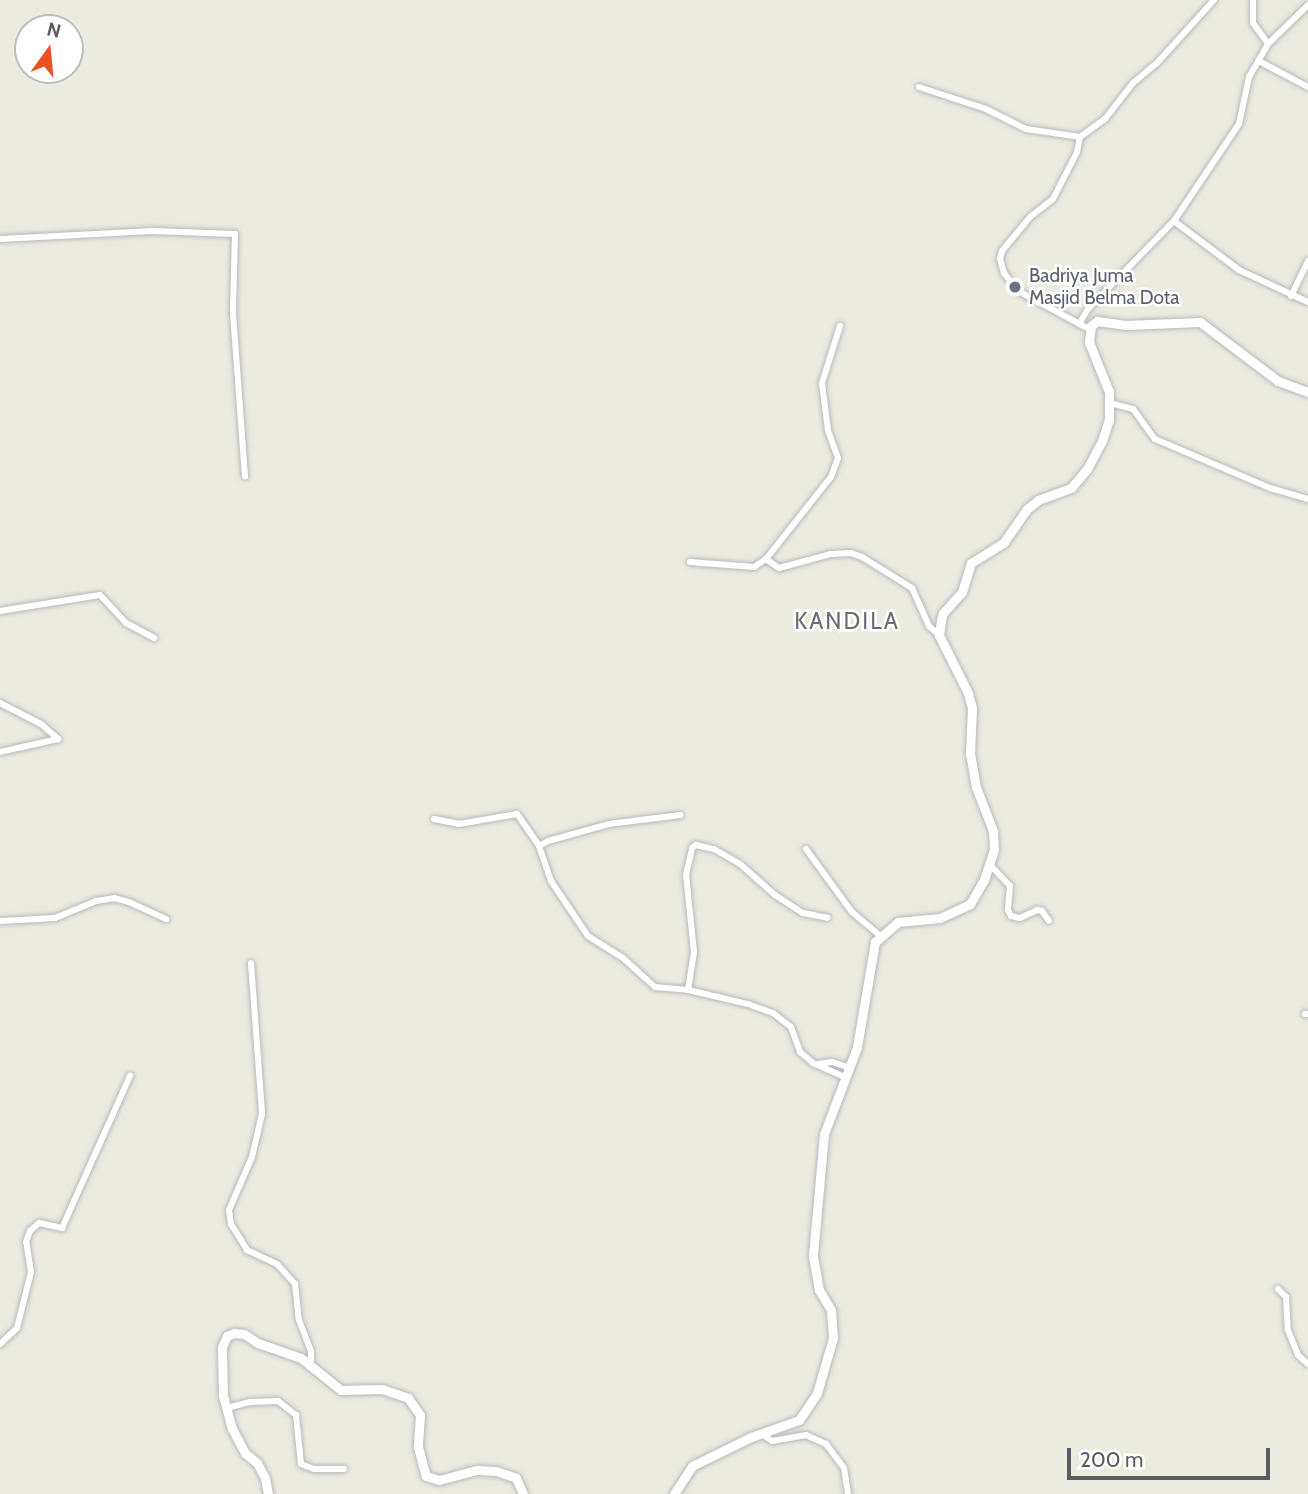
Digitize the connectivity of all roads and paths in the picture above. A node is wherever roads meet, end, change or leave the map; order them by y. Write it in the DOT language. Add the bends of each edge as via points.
graph roads {
  1 [pos="1253,0"];
  2 [pos="1210,1"];
  3 [pos="1308,5"];
  4 [pos="1268,44"];
  5 [pos="1259,61"];
  6 [pos="919,87"];
  7 [pos="1308,87"];
  8 [pos="1080,137"];
  9 [pos="1174,221"];
  10 [pos="0,239"];
  11 [pos="1308,261"];
  12 [pos="1291,296"];
  13 [pos="1308,302"];
  14 [pos="1079,324"];
  15 [pos="840,326"];
  16 [pos="1089,329"];
  17 [pos="1308,392"];
  18 [pos="1110,403"];
  19 [pos="245,477"];
  20 [pos="1308,499"];
  21 [pos="766,559"];
  22 [pos="690,562"];
  23 [pos="0,611"];
  24 [pos="939,635"];
  25 [pos="154,638"];
  26 [pos="0,703"];
  27 [pos="0,752"];
  28 [pos="680,816"];
  29 [pos="434,819"];
  30 [pos="540,846"];
  31 [pos="806,849"];
  32 [pos="989,864"];
  33 [pos="828,918"];
  34 [pos="166,919"];
  35 [pos="0,921"];
  36 [pos="1049,921"];
  37 [pos="881,936"];
  38 [pos="251,963"];
  39 [pos="688,990"];
  40 [pos="817,1065"];
  41 [pos="851,1068"];
  42 [pos="130,1076"];
  43 [pos="847,1078"];
  44 [pos="1278,1289"];
  45 [pos="0,1344"];
  46 [pos="311,1364"];
  47 [pos="1308,1364"];
  48 [pos="227,1408"];
  49 [pos="762,1434"];
  50 [pos="344,1469"];
  51 [pos="268,1494"];
  52 [pos="523,1494"];
  53 [pos="674,1494"];
  54 [pos="848,1494"];
  1 -- 4 [label="street" via="1253,23"];
  2 -- 8 [label="street" via="1105,119"];
  3 -- 4 [label="street"];
  4 -- 5 [label="street"];
  5 -- 7 [label="street"];
  5 -- 9 [label="street" via="1249,76 1239,124"];
  6 -- 8 [label="street" via="986,108 1026,129"];
  8 -- 14 [label="street" via="1053,199 1030,218 1000,258 1004,274 1018,291"];
  9 -- 12 [label="street" via="1238,270"];
  9 -- 14 [label="street" via="1088,309"];
  10 -- 19 [label="street" via="153,231 236,234 233,313"];
  11 -- 12 [label="street"];
  12 -- 13 [label="street"];
  14 -- 16 [label="street"];
  15 -- 21 [label="street" via="822,383 828,430 838,458 831,477"];
  16 -- 17 [label="main road" via="1097,321 1125,325 1200,322 1278,381"];
  16 -- 18 [label="main road" via="1088,342 1110,391"];
  18 -- 20 [label="street" via="1133,409 1155,439 1270,488"];
  18 -- 24 [label="main road" via="1102,441 1087,469 1071,488 1038,500 1004,542 971,562 962,592 943,613"];
  21 -- 22 [label="street" via="746,569"];
  21 -- 24 [label="street" via="779,568 831,554 862,557 912,588 929,626"];
  23 -- 25 [label="street" via="100,595 126,623"];
  24 -- 32 [label="main road" via="972,708 970,754 976,787 993,831"];
  26 -- 27 [label="street" via="58,738"];
  28 -- 30 [label="street" via="609,824"];
  29 -- 30 [label="street" via="459,824 517,814"];
  30 -- 39 [label="street" via="551,881 588,936 623,958 655,987"];
  31 -- 37 [label="street" via="852,912"];
  32 -- 36 [label="street" via="1010,886 1011,916 1020,918 1037,910"];
  32 -- 37 [label="main road" via="970,904 940,918 898,922"];
  33 -- 39 [label="street" via="803,913 740,864 696,845 686,875 694,952"];
  34 -- 35 [label="street" via="114,898 55,918"];
  37 -- 41 [label="main road" via="871,955"];
  38 -- 46 [label="street" via="262,1114 252,1157 229,1210 231,1224 247,1250 277,1264 295,1284"];
  39 -- 40 [label="street" via="773,1013 791,1027 800,1052"];
  40 -- 41 [label="street" via="832,1062"];
  40 -- 43 [label="street"];
  41 -- 43 [label="main road"];
  42 -- 45 [label="street" via="62,1228 39,1223 30,1231 26,1242 31,1272 17,1328"];
  43 -- 49 [label="main road" via="824,1134 814,1244 815,1277 831,1310 833,1338 817,1393 799,1420"];
  44 -- 47 [label="street" via="1286,1297 1288,1330 1298,1355"];
  46 -- 48 [label="main road" via="244,1334 227,1336 222,1347"];
  46 -- 52 [label="main road" via="341,1390 382,1389 408,1398 420,1415 418,1447 426,1475 439,1479 477,1470 496,1471 516,1478"];
  48 -- 50 [label="street" via="278,1401 296,1415 301,1464"];
  48 -- 51 [label="main road" via="239,1443 265,1478"];
  49 -- 53 [label="main road" via="692,1466"];
  49 -- 54 [label="street" via="772,1441 806,1434 826,1444 844,1468"];
}
